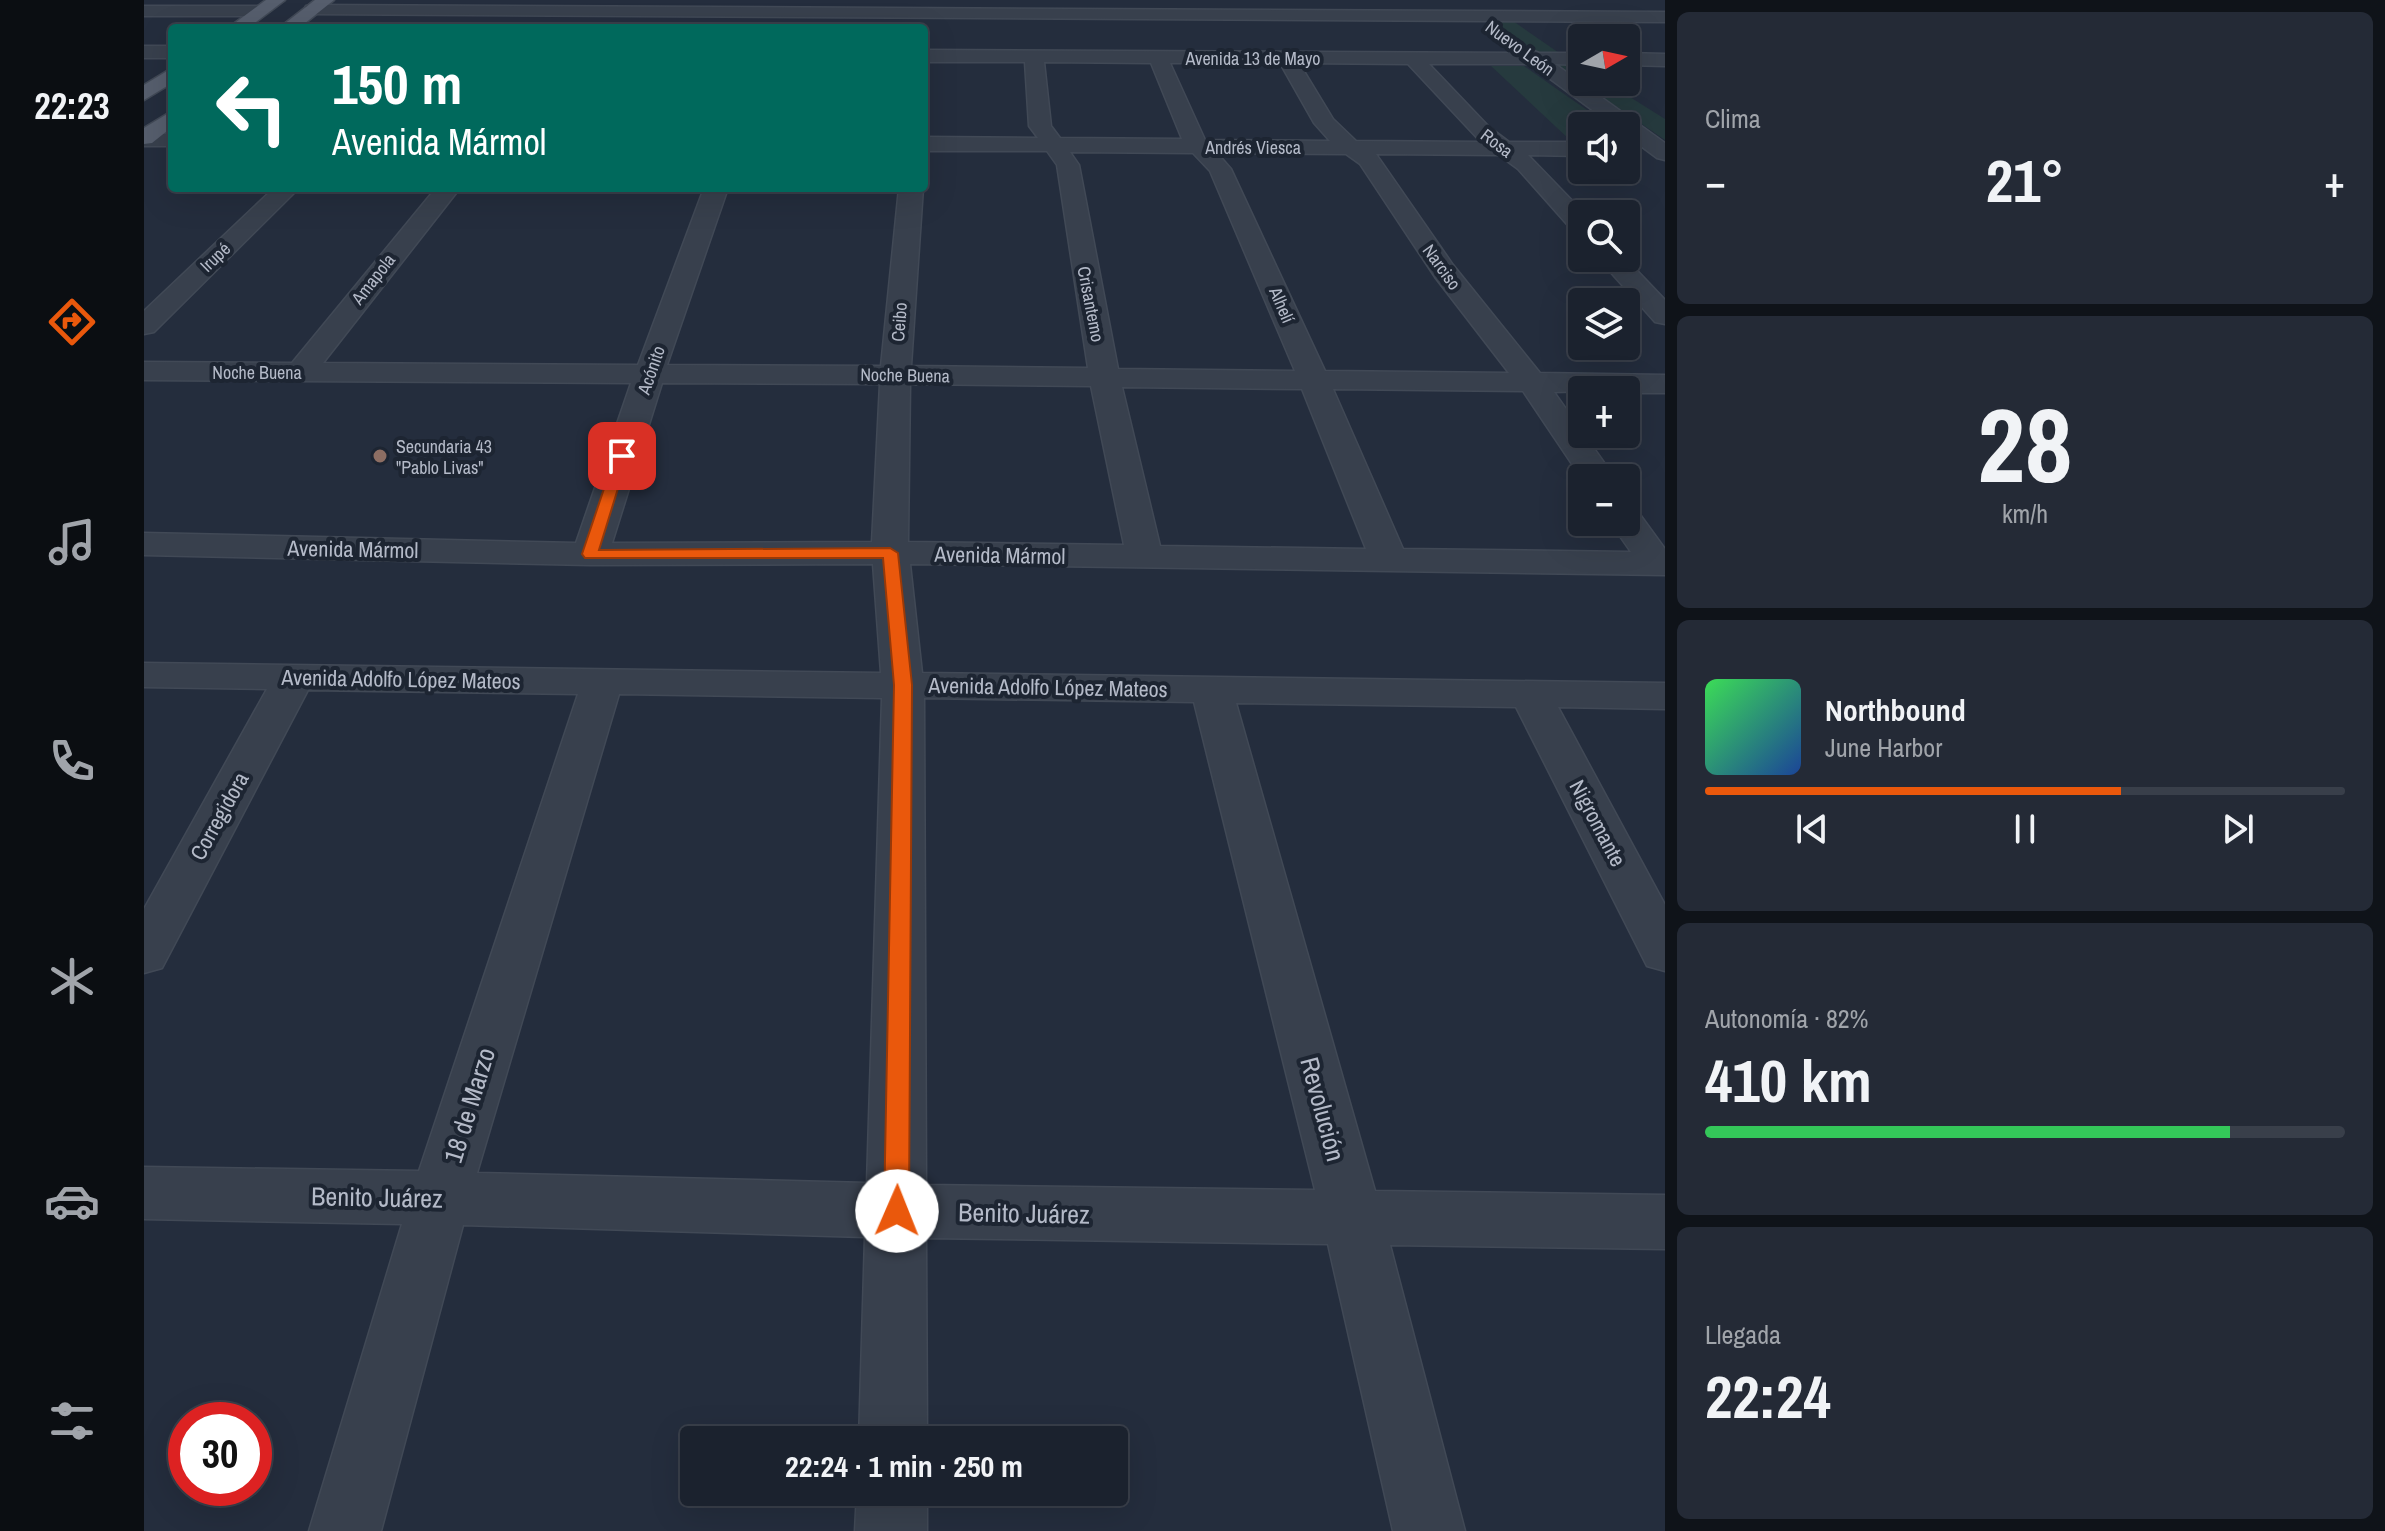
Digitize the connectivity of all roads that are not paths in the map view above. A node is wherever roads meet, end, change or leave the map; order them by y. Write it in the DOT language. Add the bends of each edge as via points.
graph roads {
  1 [pos="277,0"];
  2 [pos="1334,0"];
  3 [pos="1453,0"];
  4 [pos="1488,0"];
  5 [pos="1656,0"];
  6 [pos="359,3"];
  7 [pos="319,5"];
  8 [pos="573,6"];
  9 [pos="1665,6"];
  10 [pos="380,8"];
  11 [pos="1179,8"];
  12 [pos="1506,9"];
  13 [pos="144,11"];
  14 [pos="261,11"];
  15 [pos="902,14"];
  16 [pos="1347,16"];
  17 [pos="1477,17"];
  18 [pos="1665,17"];
  19 [pos="243,24"];
  20 [pos="293,24"];
  21 [pos="559,24"];
  22 [pos="144,52"];
  23 [pos="168,52"];
  24 [pos="1568,54"];
  25 [pos="928,56"];
  26 [pos="1034,57"];
  27 [pos="1159,58"];
  28 [pos="1286,58"];
  29 [pos="1414,59"];
  30 [pos="1535,59"];
  31 [pos="1640,59"];
  32 [pos="1568,60"];
  33 [pos="1665,60"];
  34 [pos="168,77"];
  35 [pos="144,94"];
  36 [pos="168,120"];
  37 [pos="144,139"];
  38 [pos="168,140"];
  39 [pos="928,144"];
  40 [pos="1055,145"];
  41 [pos="1199,146"];
  42 [pos="1351,147"];
  43 [pos="1502,148"];
  44 [pos="1568,149"];
  45 [pos="1640,150"];
  46 [pos="1664,151"];
  47 [pos="283,192"];
  48 [pos="445,192"];
  49 [pos="715,192"];
  50 [pos="911,192"];
  51 [pos="1568,210"];
  52 [pos="1624,272"];
  53 [pos="1665,316"];
  54 [pos="144,326"];
  55 [pos="144,371"];
  56 [pos="300,372"];
  57 [pos="649,375"];
  58 [pos="895,375"];
  59 [pos="1105,379"];
  60 [pos="1314,380"];
  61 [pos="1532,383"];
  62 [pos="1665,384"];
  63 [pos="1588,464"];
  64 [pos="1639,536"];
  65 [pos="149,550"];
  66 [pos="890,553"];
  67 [pos="590,554"];
  68 [pos="1145,558"];
  69 [pos="1390,562"];
  70 [pos="1661,564"];
  71 [pos="144,675"];
  72 [pos="294,678"];
  73 [pos="602,682"];
  74 [pos="903,685"];
  75 [pos="1211,689"];
  76 [pos="1530,694"];
  77 [pos="1665,696"];
  78 [pos="1665,952"];
  79 [pos="144,954"];
  80 [pos="144,1193"];
  81 [pos="440,1198"];
  82 [pos="897,1211"];
  83 [pos="1352,1216"];
  84 [pos="1665,1222"];
  85 [pos="893,1426"];
  86 [pos="892,1506"];
  87 [pos="345,1531"];
  88 [pos="891,1531"];
  89 [pos="1429,1531"];
  1 -- 14 [label="main road"];
  2 -- 16 [label="street"];
  3 -- 17 [label="street, Nuevo León"];
  4 -- 12 [label="street, Nuevo León"];
  5 -- 9 [label="street"];
  6 -- 7 [label="street"];
  6 -- 10 [label="street"];
  7 -- 10 [label="street"];
  7 -- 20 [label="main road"];
  8 -- 10 [label="street"];
  8 -- 15 [label="street"];
  8 -- 21 [label="street"];
  11 -- 15 [label="street"];
  11 -- 16 [label="street"];
  12 -- 17 [label="street"];
  12 -- 18 [label="street"];
  12 -- 24 [label="street, Nuevo León"];
  13 -- 14 [label="street"];
  14 -- 19 [label="main road"];
  16 -- 17 [label="street"];
  17 -- 30 [label="street, Nuevo León"];
  22 -- 23 [label="street"];
  25 -- 26 [label="street, Avenida 13 de Mayo"];
  26 -- 27 [label="street, Avenida 13 de Mayo"];
  26 -- 40 [label="street, Crisantemo" via="1040,126"];
  27 -- 28 [label="street, Avenida 13 de Mayo"];
  27 -- 41 [label="street, Alhelí"];
  28 -- 29 [label="street, Avenida 13 de Mayo"];
  28 -- 42 [label="street, Narciso" via="1325,123"];
  29 -- 30 [label="street, Avenida 13 de Mayo"];
  29 -- 43 [label="street, Rosa"];
  30 -- 32 [label="street, Avenida 13 de Mayo"];
  30 -- 46 [label="street, Nuevo León"];
  31 -- 33 [label="street"];
  34 -- 35 [label="main road"];
  36 -- 37 [label="main road"];
  37 -- 38 [label="street"];
  39 -- 40 [label="street, Andrés Viesca"];
  40 -- 41 [label="street, Andrés Viesca"];
  40 -- 59 [label="street, Crisantemo" via="1068,165"];
  41 -- 42 [label="street, Andrés Viesca"];
  41 -- 60 [label="street, Alhelí" via="1220,169"];
  42 -- 43 [label="street, Andrés Viesca"];
  42 -- 61 [label="street, Narciso" via="1368,159 1444,271"];
  43 -- 44 [label="street, Andrés Viesca"];
  43 -- 51 [label="street, Rosa" via="1526,164"];
  45 -- 46 [label="street"];
  47 -- 54 [label="street, Irupé"];
  48 -- 56 [label="street, Amapola"];
  49 -- 57 [label="street, Acónito"];
  50 -- 58 [label="street, Ceibo"];
  52 -- 53 [label="street"];
  55 -- 56 [label="street, Noche Buena"];
  56 -- 57 [label="street, Noche Buena"];
  57 -- 58 [label="street, Noche Buena"];
  57 -- 67 [label="street, Acónito"];
  58 -- 59 [label="street, Noche Buena"];
  58 -- 66 [label="street, Ceibo"];
  59 -- 60 [label="street, Noche Buena"];
  59 -- 68 [label="street, Crisantemo"];
  60 -- 61 [label="street, Noche Buena"];
  60 -- 69 [label="street, Alhelí"];
  61 -- 62 [label="street, Noche Buena"];
  61 -- 63 [label="street, Narciso"];
  64 -- 70 [label="street"];
  65 -- 67 [label="street, Avenida Mármol"];
  66 -- 67 [label="street, Avenida Mármol"];
  66 -- 68 [label="street, Avenida Mármol"];
  66 -- 74 [label="street, Ceibo"];
  68 -- 69 [label="street, Avenida Mármol"];
  69 -- 70 [label="street, Avenida Mármol"];
  71 -- 72 [label="street, Avenida Adolfo López Mateos"];
  72 -- 73 [label="street, Avenida Adolfo López Mateos"];
  72 -- 79 [label="street, Corregidora"];
  73 -- 74 [label="street, Avenida Adolfo López Mateos"];
  73 -- 81 [label="street, 18 de Marzo"];
  74 -- 75 [label="street, Avenida Adolfo López Mateos"];
  74 -- 82 [label="street, Ceibo"];
  75 -- 76 [label="street, Avenida Adolfo López Mateos"];
  75 -- 83 [label="street, Revolución"];
  76 -- 77 [label="street, Avenida Adolfo López Mateos"];
  76 -- 78 [label="street, Nigromante"];
  80 -- 81 [label="street, Benito Juárez"];
  81 -- 82 [label="street, Benito Juárez"];
  81 -- 87 [label="street, 18 de Marzo"];
  82 -- 83 [label="street, Benito Juárez"];
  82 -- 85 [label="street, Ceibo"];
  83 -- 84 [label="street, Benito Juárez"];
  83 -- 89 [label="street, Revolución"];
  86 -- 88 [label="street"];
}
